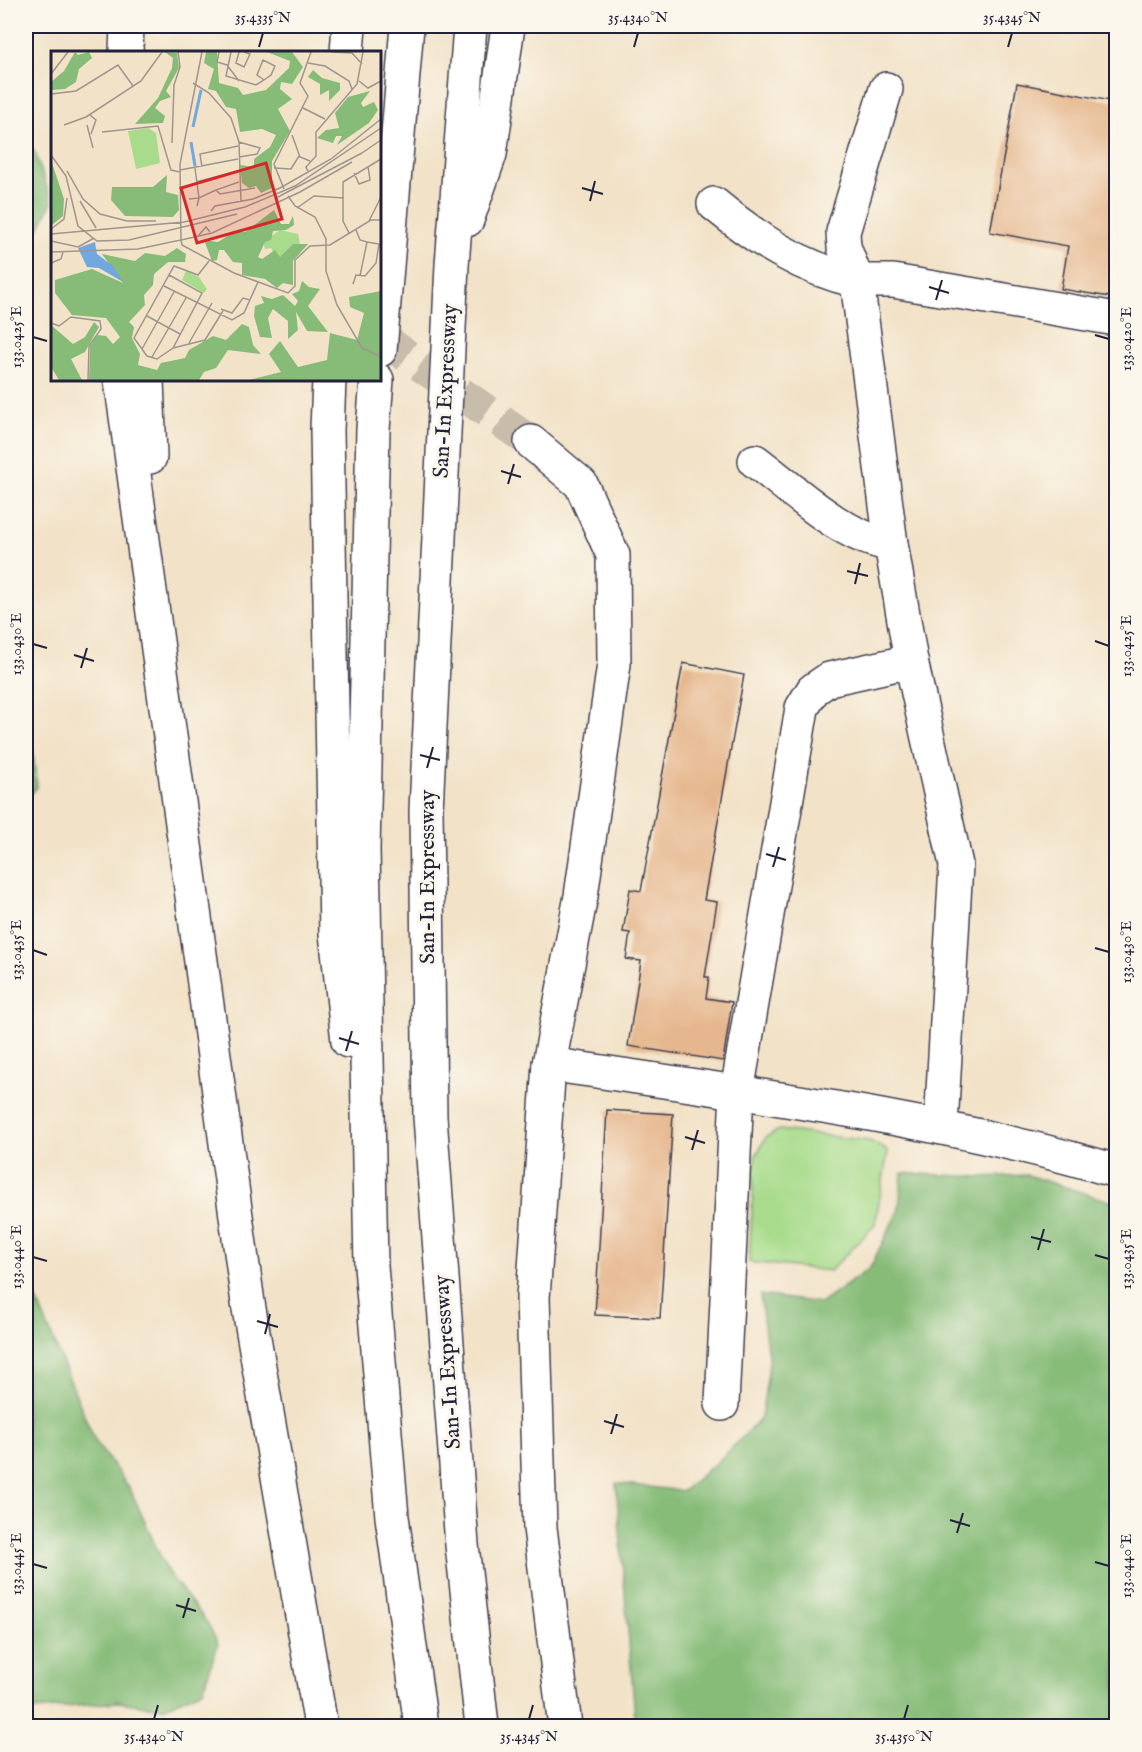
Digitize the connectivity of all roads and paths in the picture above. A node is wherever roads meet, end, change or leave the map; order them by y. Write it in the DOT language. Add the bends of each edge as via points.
graph roads {
  1 [pos="349,26"];
  2 [pos="407,26"];
  3 [pos="470,26"];
  4 [pos="508,26"];
  5 [pos="347,51"];
  6 [pos="886,88"];
  7 [pos="714,204"];
  8 [pos="452,265"];
  9 [pos="857,281"];
  10 [pos="1116,319"];
  11 [pos="381,338"];
  12 [pos="121,381"];
  13 [pos="147,381"];
  14 [pos="329,381"];
  15 [pos="377,381"];
  16 [pos="531,442"];
  17 [pos="755,461"];
  18 [pos="891,544"];
  19 [pos="146,558"];
  20 [pos="911,661"];
  21 [pos="549,1064"];
  22 [pos="737,1092"];
  23 [pos="940,1125"];
  24 [pos="1116,1171"];
  25 [pos="371,1266"];
  26 [pos="722,1404"];
  27 [pos="462,1545"];
  28 [pos="321,1726"];
  29 [pos="421,1726"];
  30 [pos="482,1726"];
  31 [pos="506,1726"];
  32 [pos="565,1726"];
  1 -- 5 [label="main road"];
  2 -- 11 [label="main road"];
  3 -- 8 [label="main road, San-In Expressway"];
  4 -- 8 [label="main road" via="490,154"];
  6 -- 9 [label="main road" via="843,232 844,247"];
  7 -- 9 [label="main road" via="750,234 790,258"];
  8 -- 27 [label="main road, San-In Expressway" via="426,810 430,1117"];
  9 -- 10 [label="main road" via="893,281"];
  9 -- 18 [label="main road"];
  12 -- 19 [label="main road"];
  13 -- 19 [label="main road" via="150,438"];
  14 -- 25 [label="main road" via="336,933"];
  15 -- 25 [label="main road" via="363,849"];
  16 -- 21 [label="main road" via="581,484 613,555 614,664 581,896"];
  17 -- 18 [label="main road" via="839,524 867,539"];
  18 -- 20 [label="main road"];
  19 -- 28 [label="main road" via="248,1303"];
  20 -- 22 [label="main road" via="829,679 813,690 802,708"];
  20 -- 23 [label="main road" via="956,865"];
  21 -- 22 [label="main road"];
  21 -- 32 [label="main road" via="534,1298 540,1528"];
  22 -- 23 [label="main road"];
  22 -- 26 [label="main road"];
  23 -- 24 [label="main road"];
  25 -- 29 [label="main road" via="392,1516"];
  27 -- 30 [label="main road, San-In Expressway"];
  27 -- 31 [label="main road"];
}
